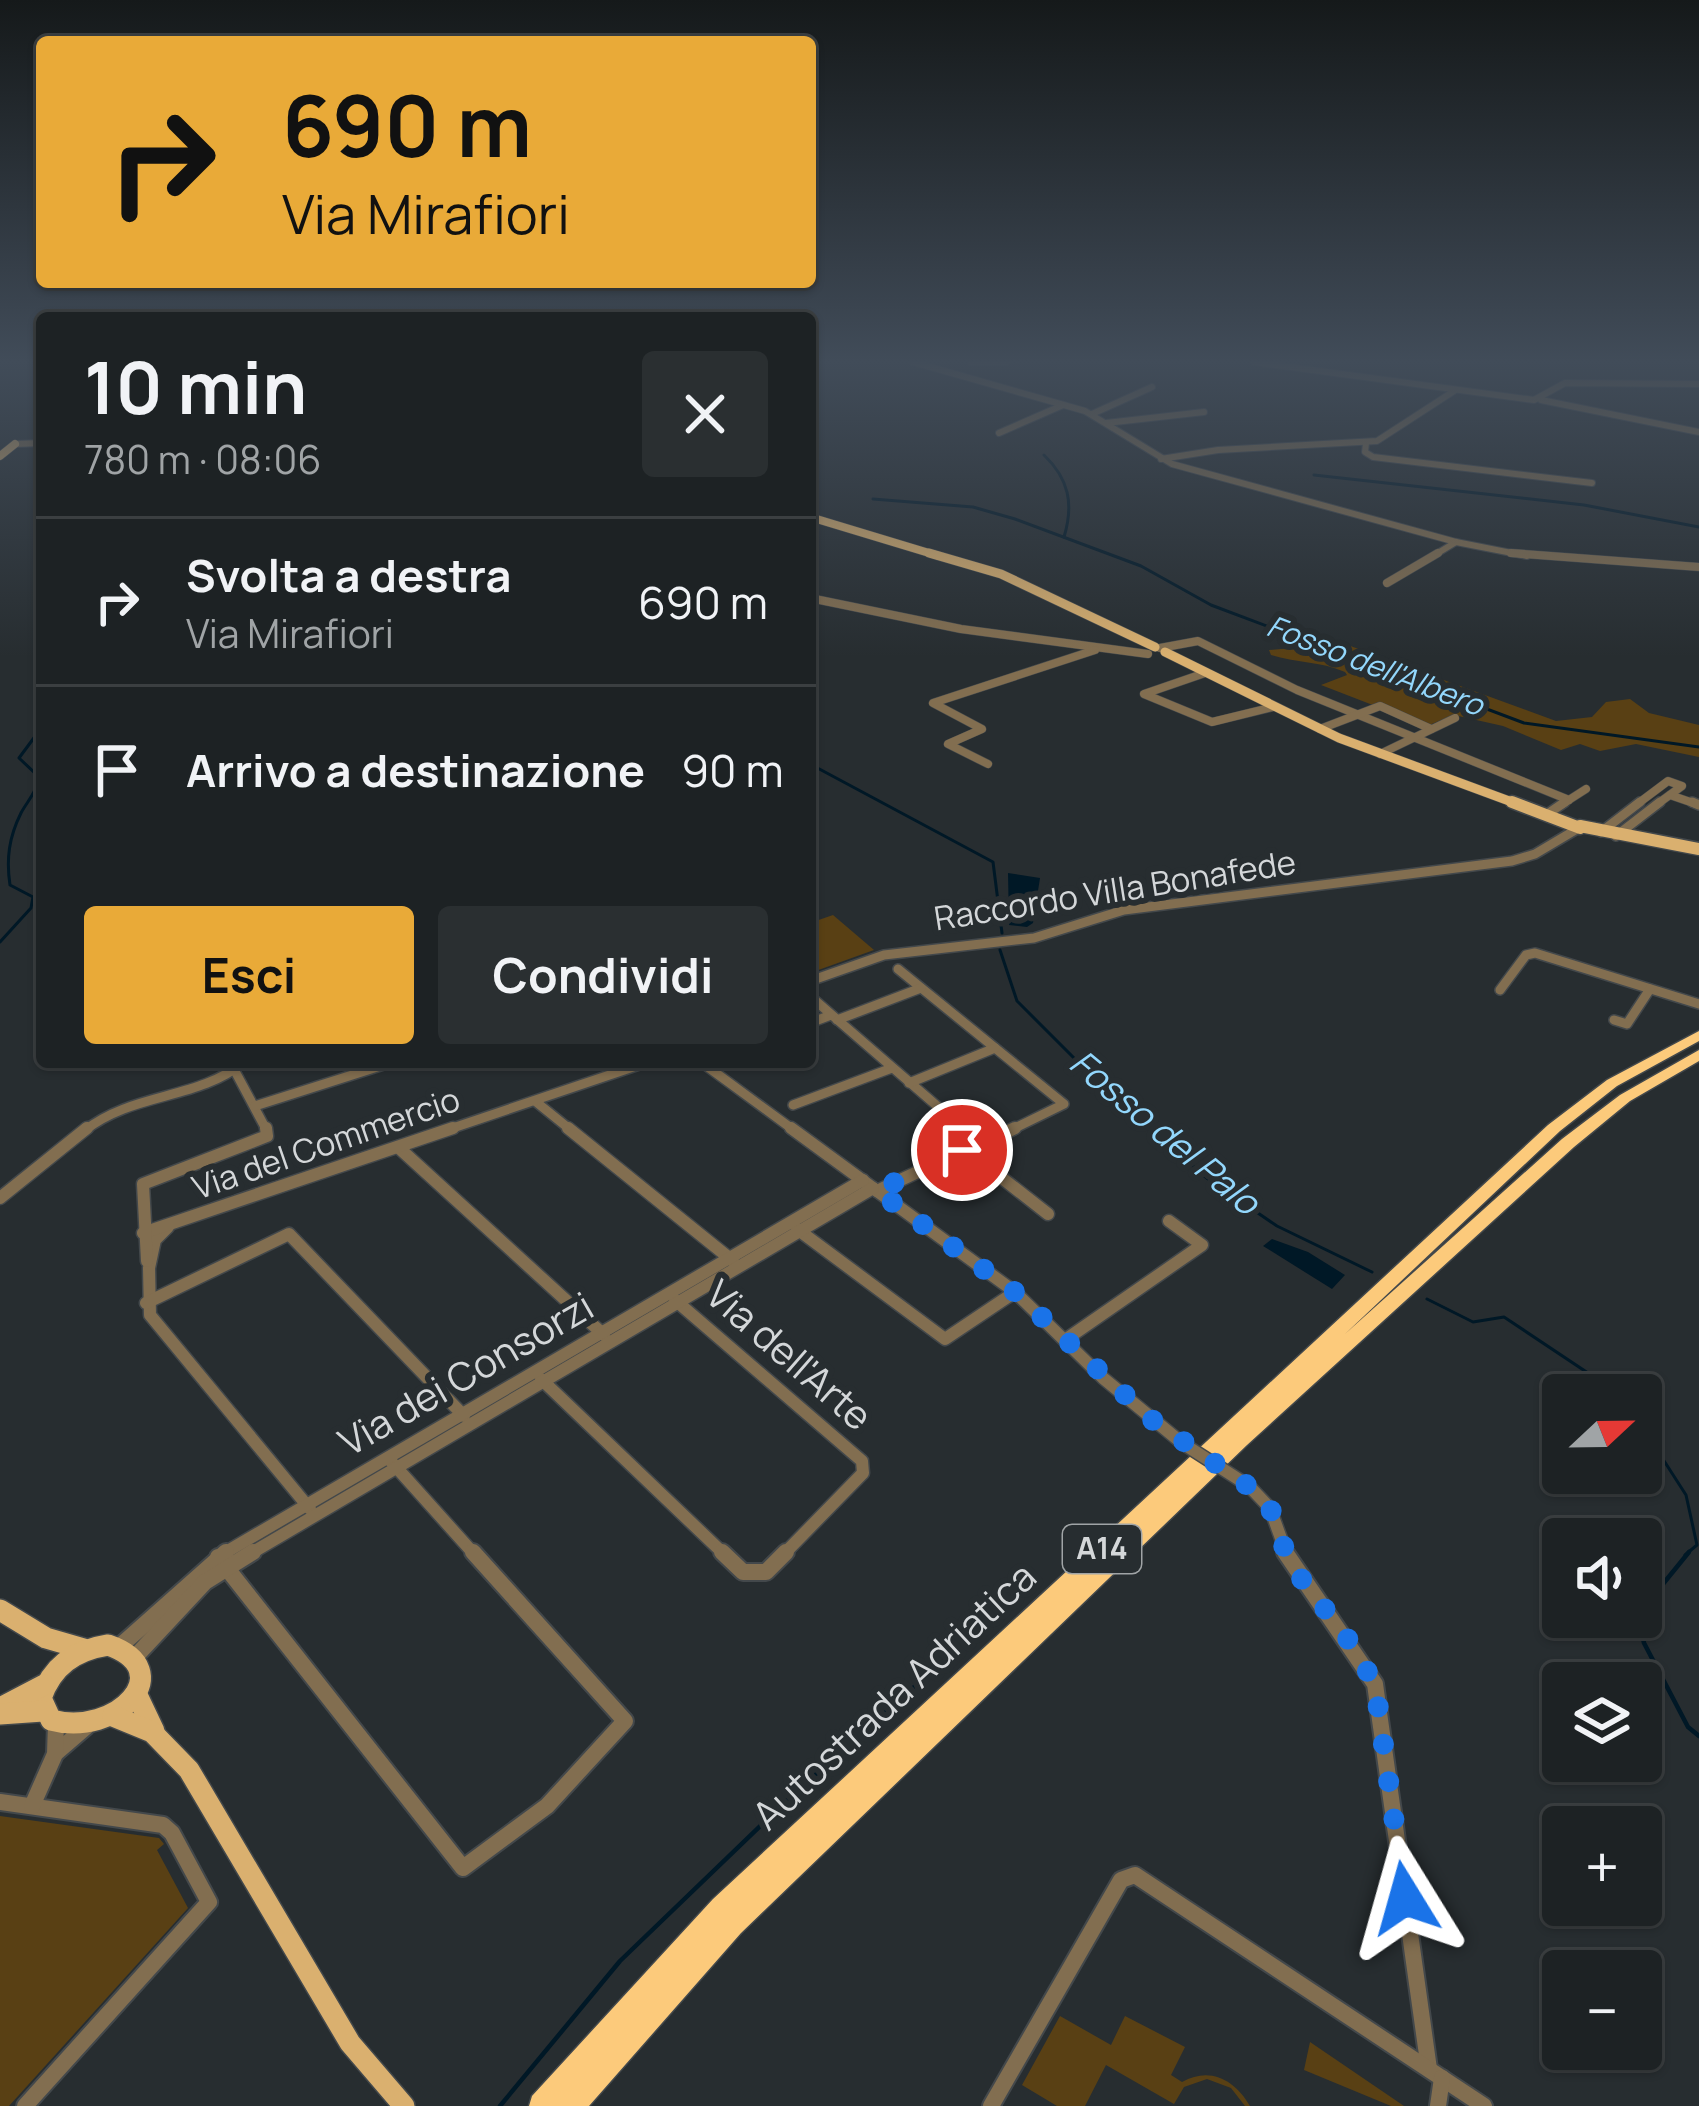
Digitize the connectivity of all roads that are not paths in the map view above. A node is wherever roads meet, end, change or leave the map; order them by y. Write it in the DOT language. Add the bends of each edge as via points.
graph roads {
  1 [pos="1162,460"];
  2 [pos="1400,460"];
  3 [pos="1592,483"];
  4 [pos="816,519"];
  5 [pos="1456,542"];
  6 [pos="1699,567"];
  7 [pos="1388,584"];
  8 [pos="816,599"];
  9 [pos="1098,648"];
  10 [pos="1156,650"];
  11 [pos="1205,673"];
  12 [pos="1273,707"];
  13 [pos="1356,715"];
  14 [pos="1454,718"];
  15 [pos="1321,729"];
  16 [pos="1431,729"];
  17 [pos="1412,738"];
  18 [pos="1380,754"];
  19 [pos="988,764"];
  20 [pos="1586,789"];
  21 [pos="1670,795"];
  22 [pos="1569,800"];
  23 [pos="1635,805"];
  24 [pos="1699,805"];
  25 [pos="1649,810"];
  26 [pos="1546,815"];
  27 [pos="1575,827"];
  28 [pos="1601,832"];
  29 [pos="1616,836"];
  30 [pos="1699,849"];
  31 [pos="898,969"];
  32 [pos="816,979"];
  33 [pos="921,988"];
  34 [pos="1650,989"];
  35 [pos="1500,990"];
  36 [pos="816,1001"];
  37 [pos="1699,1004"];
  38 [pos="834,1017"];
  39 [pos="1614,1020"];
  40 [pos="816,1022"];
  41 [pos="1699,1035"];
  42 [pos="995,1048"];
  43 [pos="1699,1055"];
  44 [pos="240,1068"];
  45 [pos="374,1068"];
  46 [pos="631,1068"];
  47 [pos="709,1068"];
  48 [pos="892,1068"];
  49 [pos="910,1083"];
  50 [pos="535,1101"];
  51 [pos="793,1105"];
  52 [pos="255,1106"];
  53 [pos="398,1147"];
  54 [pos="980,1149"];
  55 [pos="871,1187"];
  56 [pos="0,1198"];
  57 [pos="1048,1214"];
  58 [pos="1169,1221"];
  59 [pos="795,1227"];
  60 [pos="148,1235"];
  61 [pos="735,1262"];
  62 [pos="1015,1292"];
  63 [pos="673,1299"];
  64 [pos="146,1303"];
  65 [pos="607,1338"];
  66 [pos="1065,1340"];
  67 [pos="539,1377"];
  68 [pos="468,1419"];
  69 [pos="392,1463"];
  70 [pos="311,1511"];
  71 [pos="222,1563"];
  72 [pos="0,1610"];
  73 [pos="46,1638"];
  74 [pos="84,1649"];
  75 [pos="127,1652"];
  76 [pos="50,1676"];
  77 [pos="136,1693"];
  78 [pos="0,1711"];
  79 [pos="113,1716"];
  80 [pos="50,1717"];
  81 [pos="86,1727"];
  82 [pos="154,1731"];
  83 [pos="55,1754"];
  84 [pos="0,1802"];
  85 [pos="32,1806"];
  86 [pos="1436,2074"];
  87 [pos="25,2106"];
  88 [pos="404,2106"];
  89 [pos="542,2106"];
  90 [pos="572,2106"];
  91 [pos="991,2106"];
  92 [pos="1438,2106"];
  93 [pos="1484,2106"];
  1 -- 5 [label="street"];
  2 -- 3 [label="street"];
  4 -- 10 [label="main road" via="1001,574"];
  5 -- 6 [label="street" via="1529,556"];
  5 -- 7 [label="street"];
  8 -- 9 [label="street"];
  9 -- 10 [label="street"];
  9 -- 19 [label="street" via="933,703 982,729 948,744"];
  10 -- 11 [label="main road"];
  10 -- 13 [label="street" via="1196,640"];
  11 -- 12 [label="main road"];
  11 -- 12 [label="street" via="1144,694 1210,722"];
  12 -- 15 [label="main road"];
  13 -- 15 [label="street"];
  13 -- 16 [label="street" via="1380,706"];
  13 -- 17 [label="street"];
  14 -- 16 [label="street"];
  15 -- 18 [label="main road"];
  16 -- 17 [label="street"];
  17 -- 18 [label="street"];
  17 -- 22 [label="street"];
  18 -- 26 [label="main road"];
  20 -- 22 [label="street"];
  21 -- 23 [label="street" via="1682,786 1668,782"];
  21 -- 24 [label="street"];
  21 -- 25 [label="street"];
  22 -- 26 [label="street"];
  23 -- 25 [label="street"];
  23 -- 28 [label="street"];
  25 -- 29 [label="street"];
  26 -- 27 [label="main road"];
  27 -- 28 [label="main road"];
  27 -- 32 [label="street, Raccordo Villa Bonafede" via="1512,861 1123,910 1034,938 884,956"];
  28 -- 29 [label="main road"];
  29 -- 30 [label="main road"];
  31 -- 33 [label="street"];
  33 -- 38 [label="street"];
  33 -- 42 [label="street"];
  34 -- 35 [label="street" via="1531,952"];
  34 -- 37 [label="street"];
  34 -- 39 [label="street" via="1627,1024"];
  36 -- 38 [label="street"];
  38 -- 40 [label="street"];
  38 -- 48 [label="street"];
  41 -- 89 [label="highway, Autostrada Adriatica / A14" via="1612,1083 1554,1128 722,1907"];
  42 -- 49 [label="street"];
  42 -- 54 [label="street, Via dei Consorzi" via="1064,1104"];
  43 -- 90 [label="highway, Autostrada Adriatica / A14" via="1568,1143 1240,1440 732,1924"];
  44 -- 52 [label="street"];
  44 -- 56 [label="street" via="110,1110"];
  45 -- 52 [label="street"];
  46 -- 50 [label="street, Via del Commercio"];
  47 -- 55 [label="street"];
  48 -- 49 [label="street"];
  48 -- 51 [label="street"];
  49 -- 54 [label="street"];
  50 -- 53 [label="street, Via del Commercio"];
  50 -- 61 [label="street"];
  52 -- 60 [label="street" via="268,1129 264,1140 143,1184"];
  53 -- 60 [label="street, Via del Commercio"];
  53 -- 65 [label="street"];
  54 -- 55 [label="street, Via dei Consorzi"];
  54 -- 57 [label="street"];
  55 -- 59 [label="street, Via dei Consorzi"];
  55 -- 62 [label="street"];
  58 -- 66 [label="street" via="1202,1245"];
  59 -- 61 [label="street, Via dei Consorzi"];
  59 -- 62 [label="street" via="945,1339"];
  60 -- 64 [label="street"];
  61 -- 63 [label="street, Via dei Consorzi"];
  62 -- 66 [label="street"];
  63 -- 65 [label="street, Via dei Consorzi"];
  63 -- 67 [label="street, Via dell'Arte" via="862,1461 863,1473 766,1572 743,1572"];
  64 -- 68 [label="street" via="289,1234"];
  64 -- 70 [label="street"];
  65 -- 67 [label="street, Via dei Consorzi"];
  66 -- 86 [label="street, bridge" via="1182,1443 1267,1499 1290,1564 1375,1684"];
  67 -- 68 [label="street, Via dei Consorzi"];
  68 -- 69 [label="street, Via dei Consorzi"];
  69 -- 70 [label="street, Via dei Consorzi"];
  69 -- 71 [label="street" via="626,1721 547,1806 463,1868"];
  70 -- 71 [label="street, Via dei Consorzi"];
  71 -- 75 [label="street, Via dei Consorzi"];
  72 -- 73 [label="main road"];
  73 -- 74 [label="main road"];
  73 -- 76 [label="main road"];
  74 -- 75 [label="main road"];
  74 -- 76 [label="main road"];
  75 -- 77 [label="main road" via="141,1679"];
  76 -- 78 [label="main road"];
  76 -- 80 [label="main road"];
  77 -- 79 [label="main road"];
  77 -- 82 [label="main road"];
  78 -- 80 [label="main road"];
  79 -- 81 [label="main road"];
  79 -- 82 [label="main road"];
  80 -- 81 [label="main road"];
  80 -- 83 [label="street"];
  81 -- 83 [label="street"];
  82 -- 88 [label="main road" via="198,1782 350,2043"];
  83 -- 85 [label="street"];
  84 -- 85 [label="street"];
  85 -- 87 [label="street" via="163,1826 209,1902"];
  86 -- 91 [label="street" via="1135,1875 1120,1880"];
  86 -- 92 [label="street"];
  86 -- 93 [label="street"];
}
